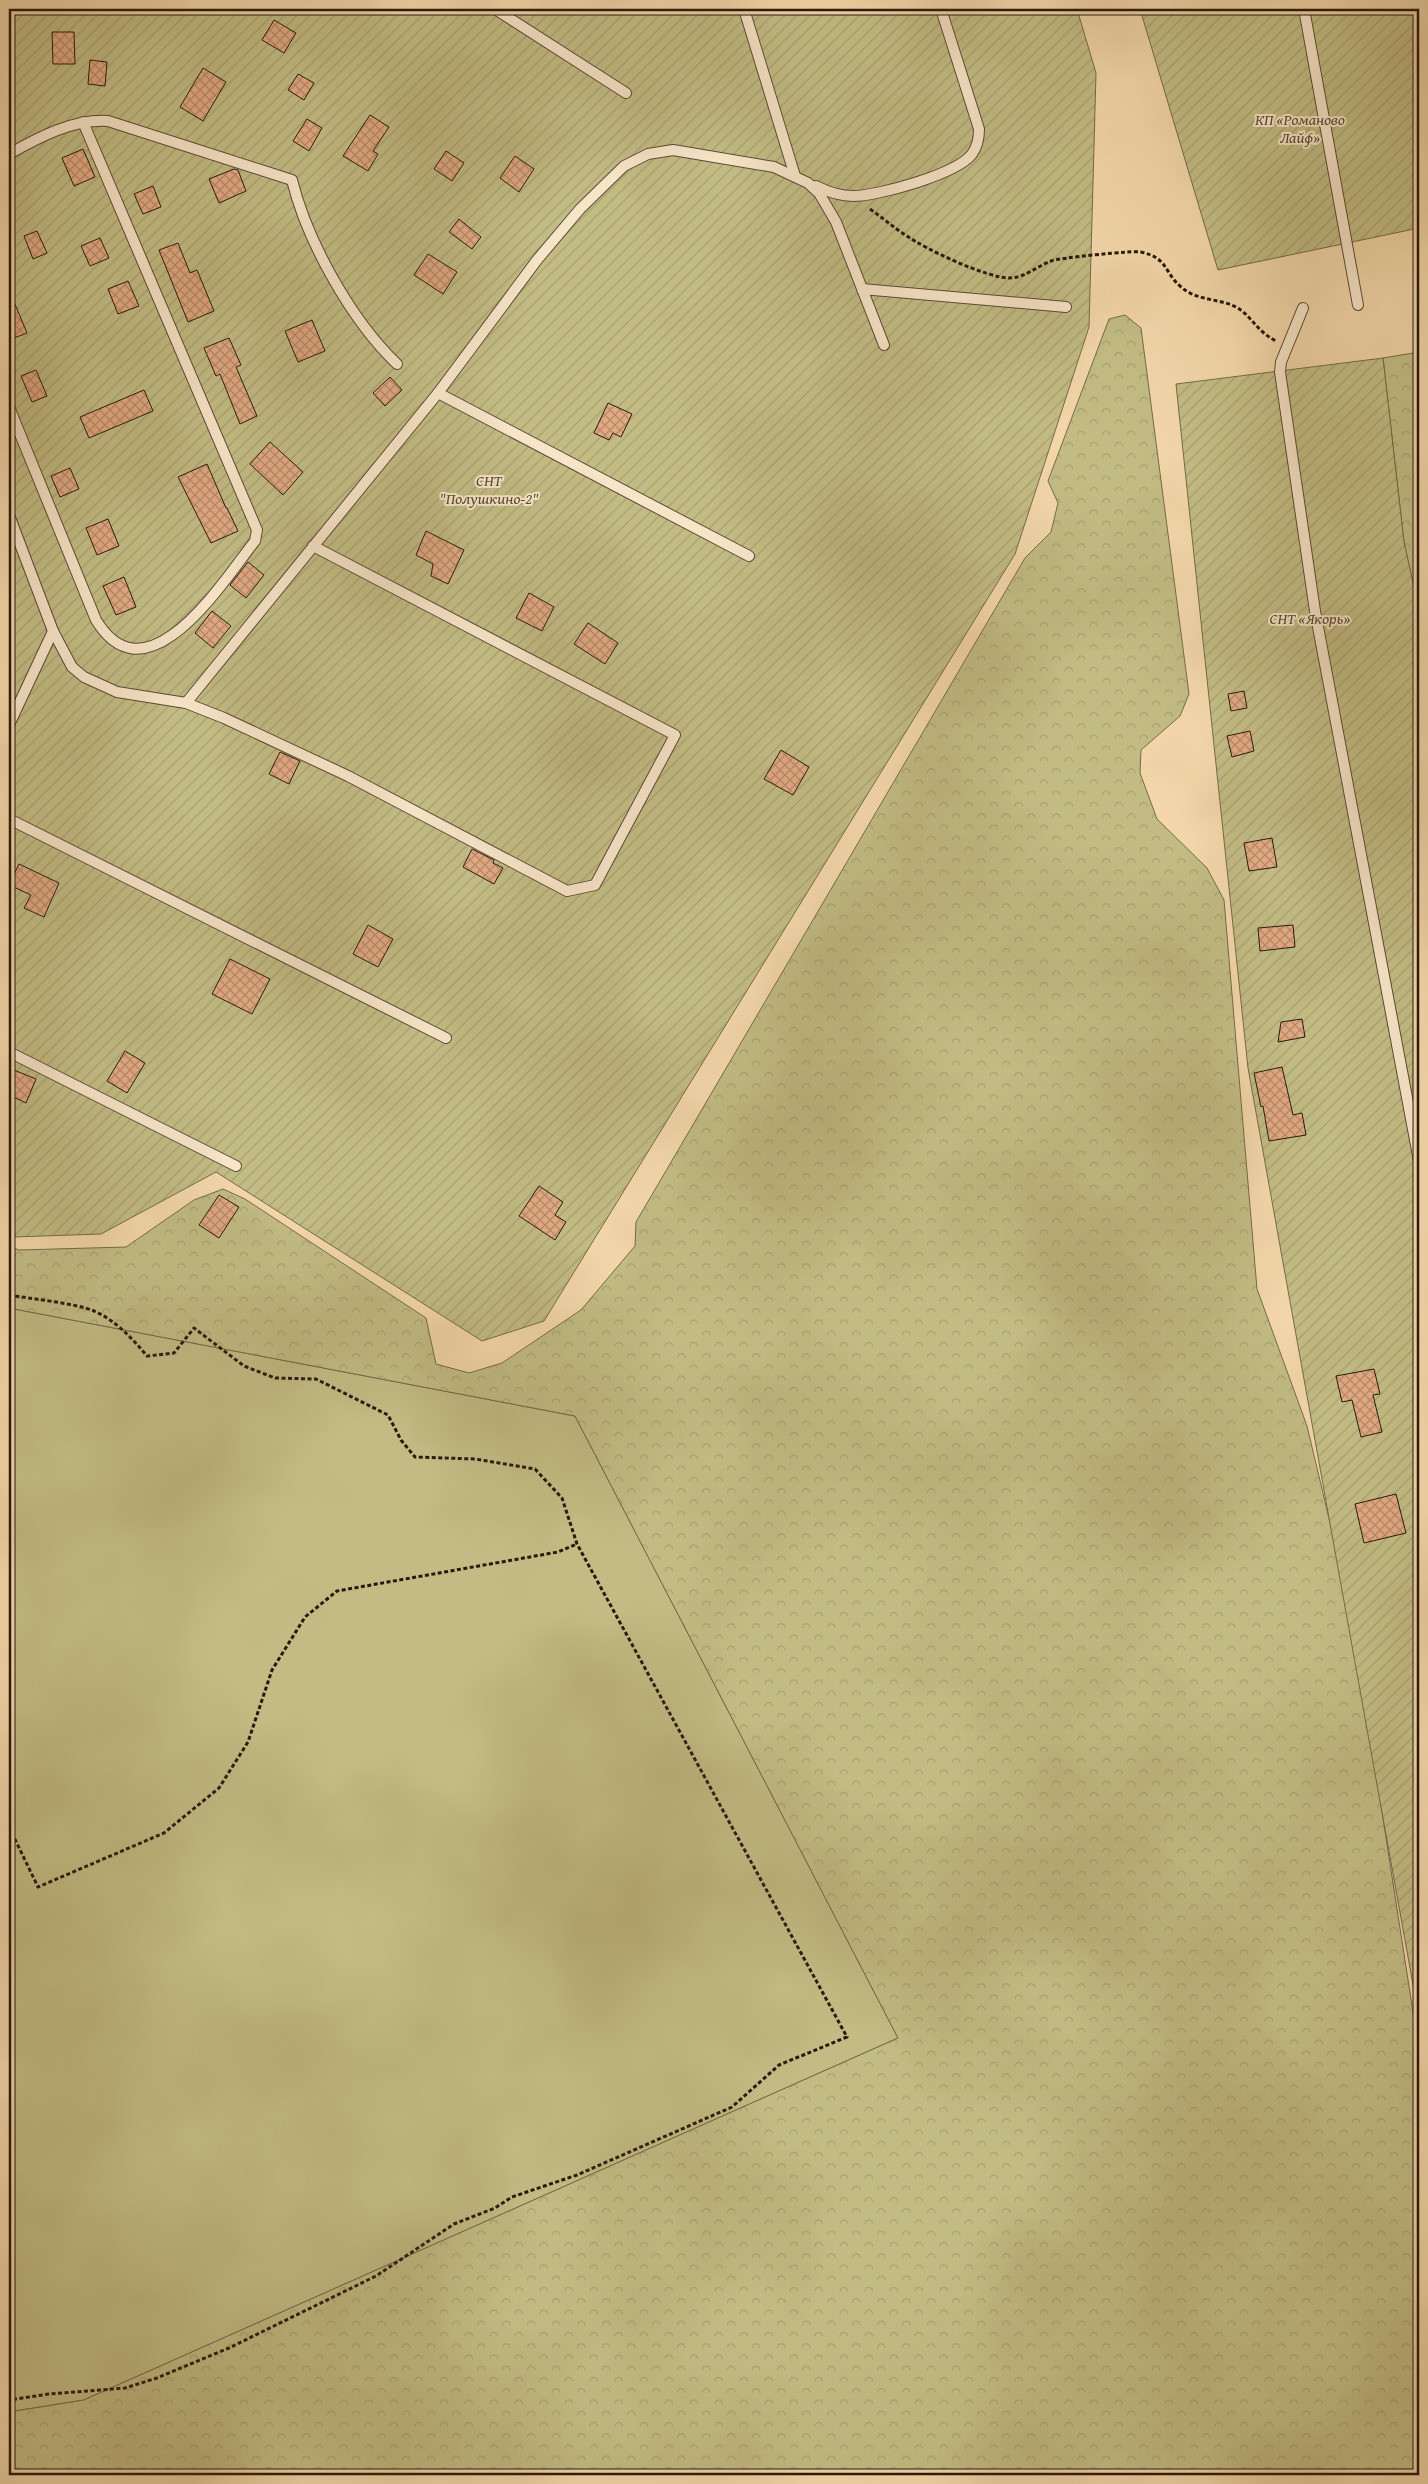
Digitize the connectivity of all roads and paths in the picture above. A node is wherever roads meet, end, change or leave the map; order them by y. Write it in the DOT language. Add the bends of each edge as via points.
graph roads {
  1 [pos="495,9"];
  2 [pos="744,9"];
  3 [pos="941,9"];
  4 [pos="1304,9"];
  5 [pos="626,92"];
  6 [pos="83,122"];
  7 [pos="9,154"];
  8 [pos="795,176"];
  9 [pos="808,183"];
  10 [pos="854,196"];
  11 [pos="862,289"];
  12 [pos="1358,305"];
  13 [pos="1066,307"];
  14 [pos="1303,308"];
  15 [pos="884,345"];
  16 [pos="1288,346"];
  17 [pos="397,364"];
  18 [pos="438,393"];
  19 [pos="9,407"];
  20 [pos="9,515"];
  21 [pos="313,546"];
  22 [pos="749,556"];
  23 [pos="52,631"];
  24 [pos="186,703"];
  25 [pos="9,725"];
  26 [pos="9,819"];
  27 [pos="446,1038"];
  28 [pos="9,1052"];
  29 [pos="1419,1161"];
  30 [pos="236,1166"];
  31 [pos="9,1295"];
  32 [pos="577,1544"];
  33 [pos="9,1827"];
  34 [pos="9,2400"];
  1 -- 5 [label="lane"];
  2 -- 8 [label="lane"];
  3 -- 10 [label="lane" via="980,129 976,147 965,161 938,174"];
  4 -- 12 [label="lane"];
  6 -- 7 [label="lane" via="43,136"];
  6 -- 17 [label="lane" via="119,124 292,180 309,230 329,269 368,332"];
  6 -- 19 [label="lane" via="257,530 255,541 198,614 174,636 139,648 116,643 105,635"];
  8 -- 9 [label="lane"];
  8 -- 18 [label="lane" via="774,167 673,150 636,158 580,209 537,260"];
  9 -- 10 [label="lane" via="831,193"];
  9 -- 11 [label="lane" via="829,206"];
  10 -- 16 [label="path" via="909,238 984,273 1009,278 1027,274 1051,260 1139,251 1156,257 1169,269 1179,286 1200,298 1244,312 1264,335"];
  11 -- 13 [label="lane"];
  11 -- 15 [label="lane"];
  14 -- 16 [label="lane"];
  16 -- 29 [label="lane" via="1280,372 1315,612"];
  18 -- 21 [label="lane"];
  18 -- 22 [label="lane"];
  20 -- 23 [label="lane"];
  21 -- 24 [label="lane"];
  21 -- 24 [label="lane" via="675,735 595,885 567,891 348,776"];
  23 -- 24 [label="lane" via="72,667 100,686 140,697"];
  23 -- 25 [label="lane"];
  26 -- 27 [label="lane"];
  28 -- 30 [label="lane"];
  31 -- 32 [label="path" via="92,1310 108,1318 132,1338 147,1356 174,1353 194,1328 244,1366 275,1378 316,1379 388,1415 401,1440 415,1457 475,1459 535,1470 562,1498"];
  32 -- 33 [label="path" via="558,1552 337,1591 305,1617 272,1670 248,1742 220,1788 164,1833 38,1887"];
  32 -- 34 [label="path" via="846,2037 779,2065 732,2107 577,2175 512,2197 495,2208 454,2224 376,2276 229,2348 125,2388"];
}
